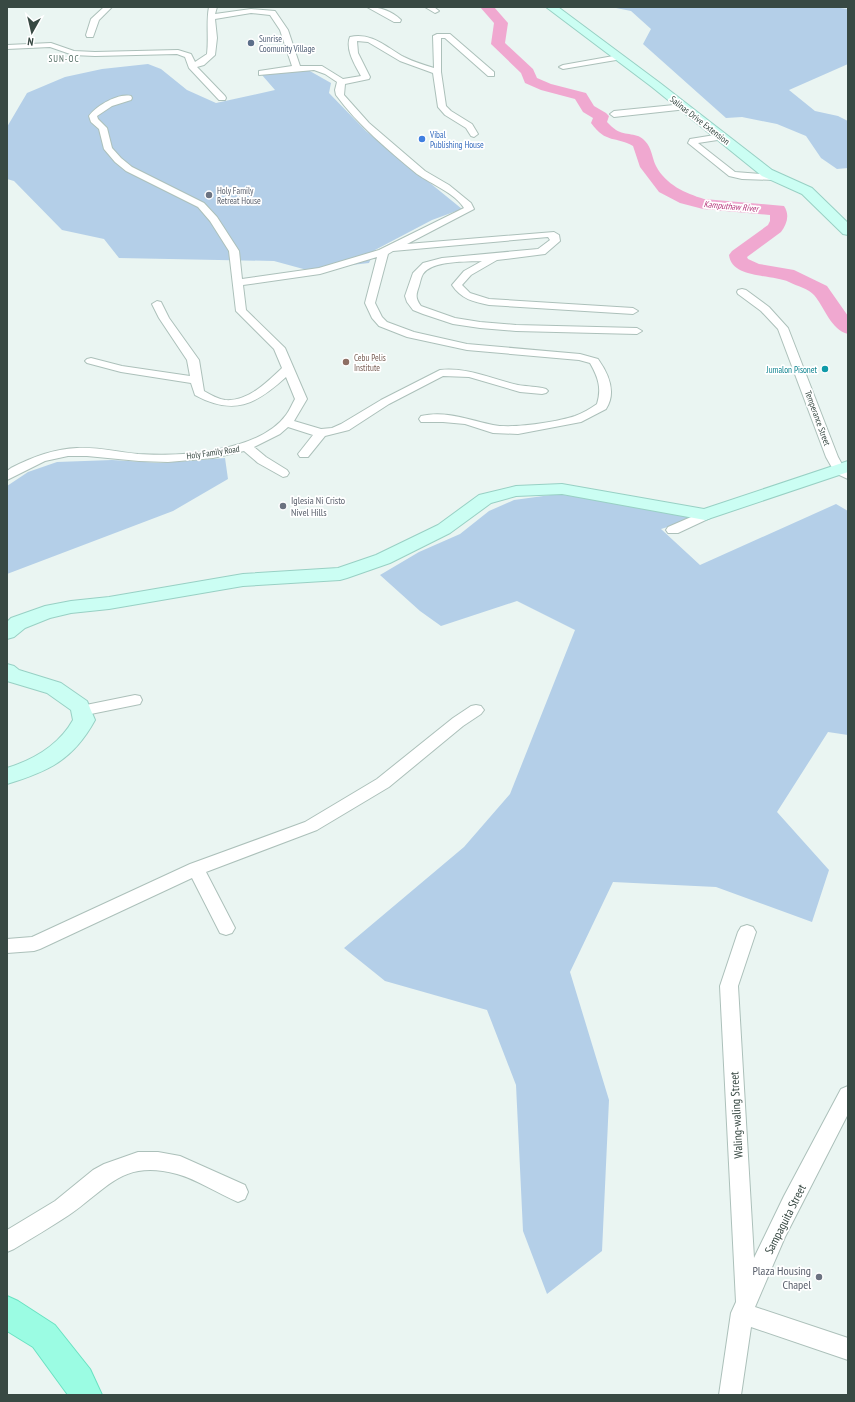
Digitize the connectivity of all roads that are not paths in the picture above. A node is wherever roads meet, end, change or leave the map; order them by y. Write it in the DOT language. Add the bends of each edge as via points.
graph roads {
  1 [pos="108,7"];
  2 [pos="212,7"];
  3 [pos="371,7"];
  4 [pos="551,7"];
  5 [pos="211,17"];
  6 [pos="397,20"];
  7 [pos="90,34"];
  8 [pos="7,47"];
  9 [pos="73,53"];
  10 [pos="619,57"];
  11 [pos="59,58"];
  12 [pos="192,66"];
  13 [pos="563,67"];
  14 [pos="297,69"];
  15 [pos="437,72"];
  16 [pos="262,73"];
  17 [pos="491,74"];
  18 [pos="341,82"];
  19 [pos="128,98"];
  20 [pos="222,98"];
  21 [pos="684,107"];
  22 [pos="614,114"];
  23 [pos="474,134"];
  24 [pos="721,136"];
  25 [pos="774,178"];
  26 [pos="848,231"];
  27 [pos="389,250"];
  28 [pos="497,257"];
  29 [pos="238,283"];
  30 [pos="742,292"];
  31 [pos="157,304"];
  32 [pos="633,310"];
  33 [pos="637,331"];
  34 [pos="91,361"];
  35 [pos="288,369"];
  36 [pos="196,380"];
  37 [pos="542,391"];
  38 [pos="425,419"];
  39 [pos="287,423"];
  40 [pos="321,433"];
  41 [pos="247,447"];
  42 [pos="304,454"];
  43 [pos="845,470"];
  44 [pos="283,473"];
  45 [pos="7,476"];
  46 [pos="705,515"];
  47 [pos="673,530"];
  48 [pos="7,632"];
  49 [pos="7,671"];
  50 [pos="135,700"];
  51 [pos="476,710"];
  52 [pos="81,711"];
  53 [pos="7,776"];
  54 [pos="196,869"];
  55 [pos="226,928"];
  56 [pos="748,932"];
  57 [pos="7,946"];
  58 [pos="848,1095"];
  59 [pos="238,1192"];
  60 [pos="7,1242"];
  61 [pos="744,1307"];
  62 [pos="7,1312"];
  63 [pos="848,1349"];
  64 [pos="85,1395"];
  65 [pos="730,1395"];
  1 -- 7 [label="street" via="95,19"];
  2 -- 5 [label="street"];
  3 -- 6 [label="street"];
  4 -- 10 [label="street, Salinas Drive Extension"];
  5 -- 12 [label="street" via="211,55"];
  5 -- 14 [label="street" via="251,11 272,13 284,30"];
  8 -- 9 [label="street" via="51,45"];
  9 -- 11 [label="street"];
  9 -- 12 [label="street" via="178,52 188,56"];
  10 -- 13 [label="street"];
  10 -- 21 [label="street, Salinas Drive Extension"];
  12 -- 20 [label="street"];
  14 -- 16 [label="street"];
  14 -- 18 [label="street" via="319,68"];
  15 -- 17 [label="street" via="437,36 442,35"];
  15 -- 18 [label="street" via="399,58 365,38 356,38 351,43 366,77"];
  15 -- 23 [label="street" via="442,107 468,126"];
  18 -- 27 [label="street" via="340,95 366,125 422,173 446,187 470,209"];
  19 -- 29 [label="street, Holy Family Road" via="100,108 93,116 103,128 108,149 129,169 201,205 234,251"];
  21 -- 22 [label="street"];
  21 -- 24 [label="street, Salinas Drive Extension"];
  24 -- 25 [label="street, Salinas Drive Extension"];
  24 -- 25 [label="street" via="692,143 732,174"];
  25 -- 26 [label="street, Salinas Drive Extension" via="806,191"];
  27 -- 28 [label="street" via="541,234 555,237 555,241 541,252"];
  27 -- 29 [label="street" via="320,270"];
  27 -- 38 [label="street" via="370,303 383,324 411,335 467,347 580,357 594,361 607,392 602,406 589,414 577,419 518,430 493,429 466,421 443,418"];
  28 -- 32 [label="street" via="460,279 457,286 460,292 488,302"];
  28 -- 33 [label="street" via="442,261 427,265 418,273 410,296 412,302 417,308 453,321 480,325"];
  29 -- 35 [label="street, Holy Family Road" via="241,311 279,348"];
  30 -- 43 [label="street, Temperance Street" via="765,309 783,328 832,457"];
  31 -- 36 [label="street" via="193,360"];
  34 -- 36 [label="street" via="121,369"];
  35 -- 36 [label="street" via="254,398 235,403 210,400 199,393"];
  35 -- 39 [label="street, Holy Family Road" via="301,399"];
  37 -- 40 [label="street" via="517,388 462,372 440,373 345,427"];
  39 -- 40 [label="street"];
  39 -- 41 [label="street, Holy Family Road"];
  40 -- 42 [label="street"];
  41 -- 44 [label="street"];
  41 -- 45 [label="street, Holy Family Road" via="199,456 148,458 78,452 28,462"];
  43 -- 46 [label="street"];
  46 -- 47 [label="street"];
  46 -- 48 [label="street" via="562,489 516,492 485,499 444,529 383,559 340,574 242,580 71,607 45,612 18,623"];
  49 -- 52 [label="street" via="12,675 54,688 80,706"];
  50 -- 52 [label="street"];
  51 -- 54 [label="street" via="383,783 348,805 311,826"];
  52 -- 53 [label="street" via="84,720 79,731 63,748 34,767"];
  54 -- 55 [label="street"];
  54 -- 57 [label="street" via="34,944"];
  56 -- 61 [label="street, Waling-waling Street" via="729,986"];
  58 -- 61 [label="street, Sampaguita Street" via="772,1243"];
  59 -- 60 [label="street" via="180,1165 138,1161 100,1177 62,1208"];
  61 -- 63 [label="street"];
  61 -- 65 [label="street, Sampaguita Street"];
  62 -- 64 [label="main road" via="44,1336 78,1381"];
}
